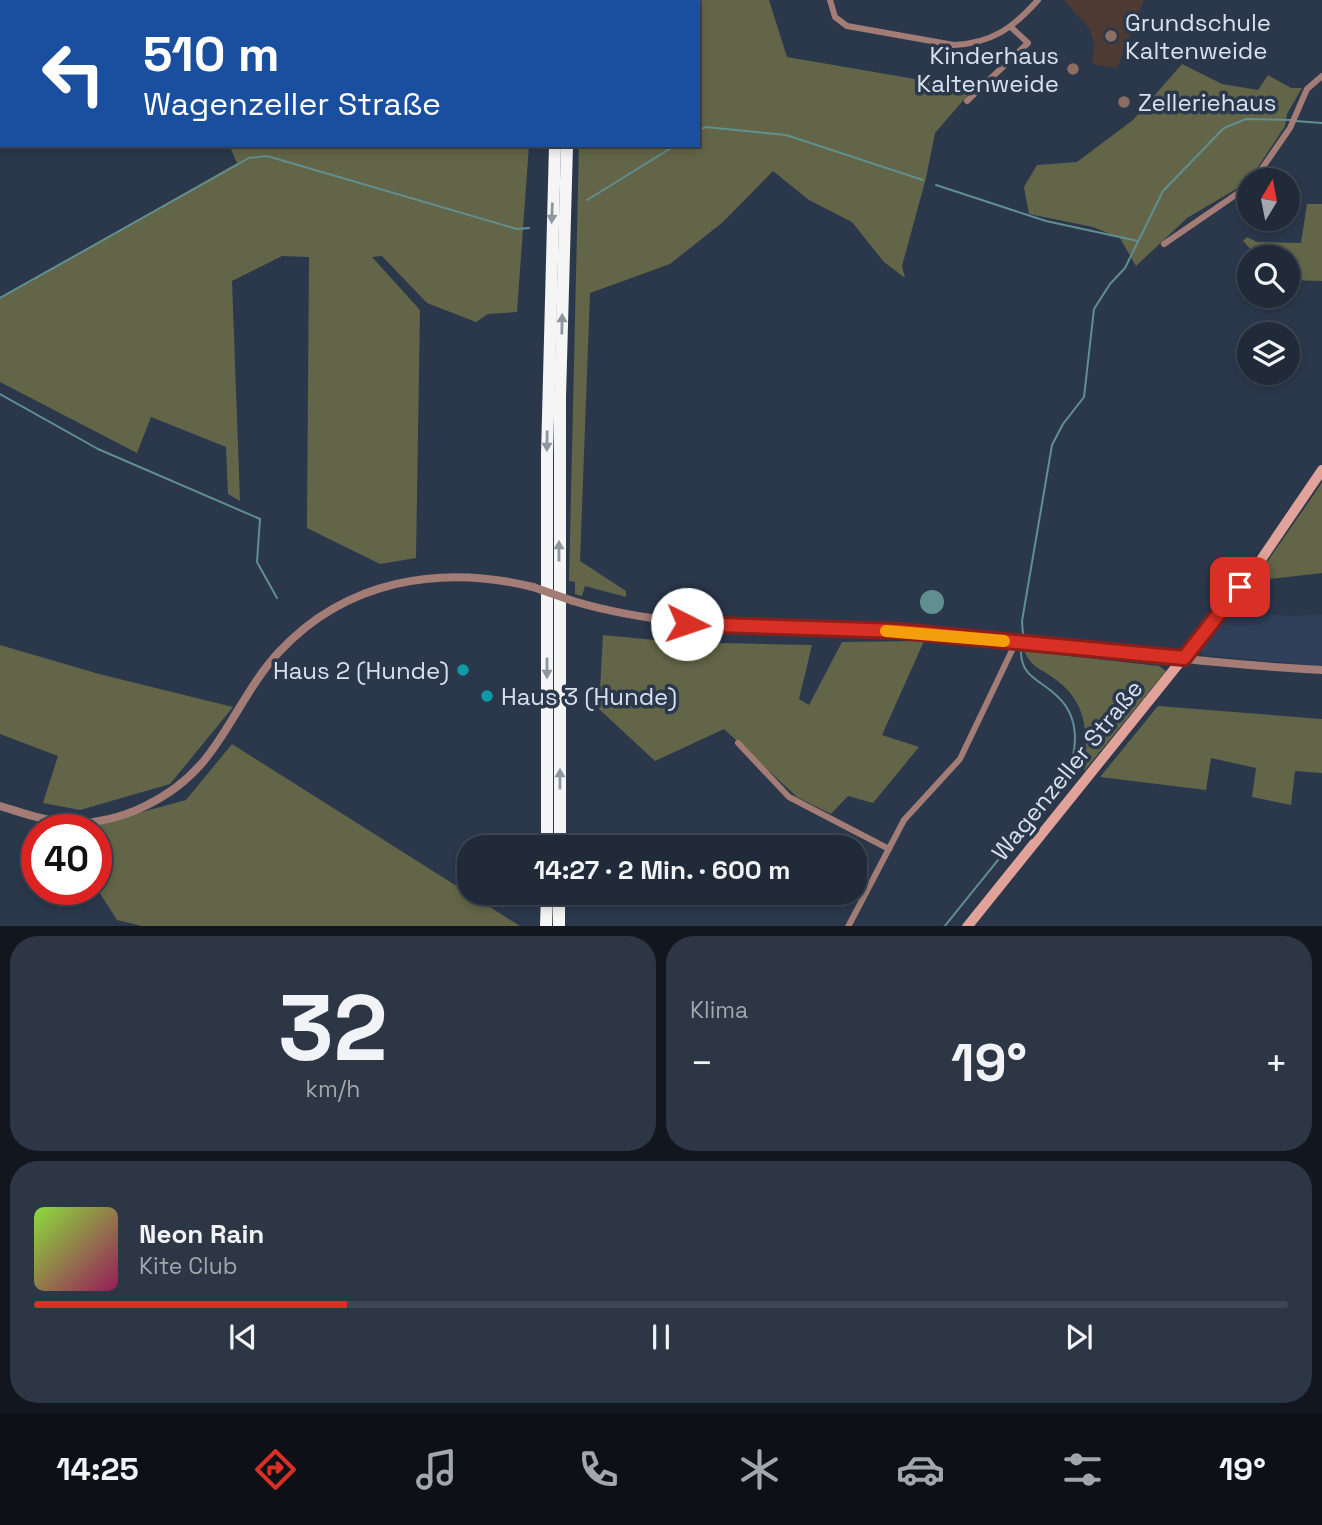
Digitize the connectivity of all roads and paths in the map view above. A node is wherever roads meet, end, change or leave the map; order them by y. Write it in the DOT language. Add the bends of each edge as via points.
graph roads {
  1 [pos="830,0"];
  2 [pos="1038,0"];
  3 [pos="1012,28"];
  4 [pos="1322,76"];
  5 [pos="967,101"];
  6 [pos="555,147"];
  7 [pos="567,147"];
  8 [pos="1262,168"];
  9 [pos="1237,193"];
  10 [pos="1164,244"];
  11 [pos="1322,470"];
  12 [pos="1016,642"];
  13 [pos="1184,658"];
  14 [pos="1322,670"];
  15 [pos="738,743"];
  16 [pos="0,806"];
  17 [pos="547,835"];
  18 [pos="560,835"];
  19 [pos="889,849"];
  20 [pos="547,905"];
  21 [pos="559,905"];
  22 [pos="546,926"];
  23 [pos="559,926"];
  24 [pos="848,926"];
  25 [pos="967,926"];
  1 -- 3 [label="street" via="835,17 848,26 945,43 987,40"];
  2 -- 3 [label="street"];
  3 -- 5 [label="street" via="1028,43"];
  4 -- 8 [label="street" via="1307,89 1293,121"];
  6 -- 17 [label="highway, one-way" via="547,455"];
  18 -- 7 [label="highway, one-way" via="560,410"];
  9 -- 10 [label="street"];
  11 -- 13 [label="main road, Wagenzeller Straße" via="1254,570"];
  12 -- 13 [label="street"];
  12 -- 16 [label="street, bridge" via="900,631 687,624 628,615 533,587 466,575 411,580 371,592 325,614 279,652 198,768 156,801 121,815 77,822 54,821"];
  12 -- 19 [label="street" via="960,759 905,820"];
  13 -- 14 [label="street"];
  13 -- 25 [label="main road, Wagenzeller Straße"];
  15 -- 19 [label="street" via="789,797"];
  19 -- 24 [label="street"];
  20 -- 22 [label="highway"];
  21 -- 23 [label="highway"];
}
